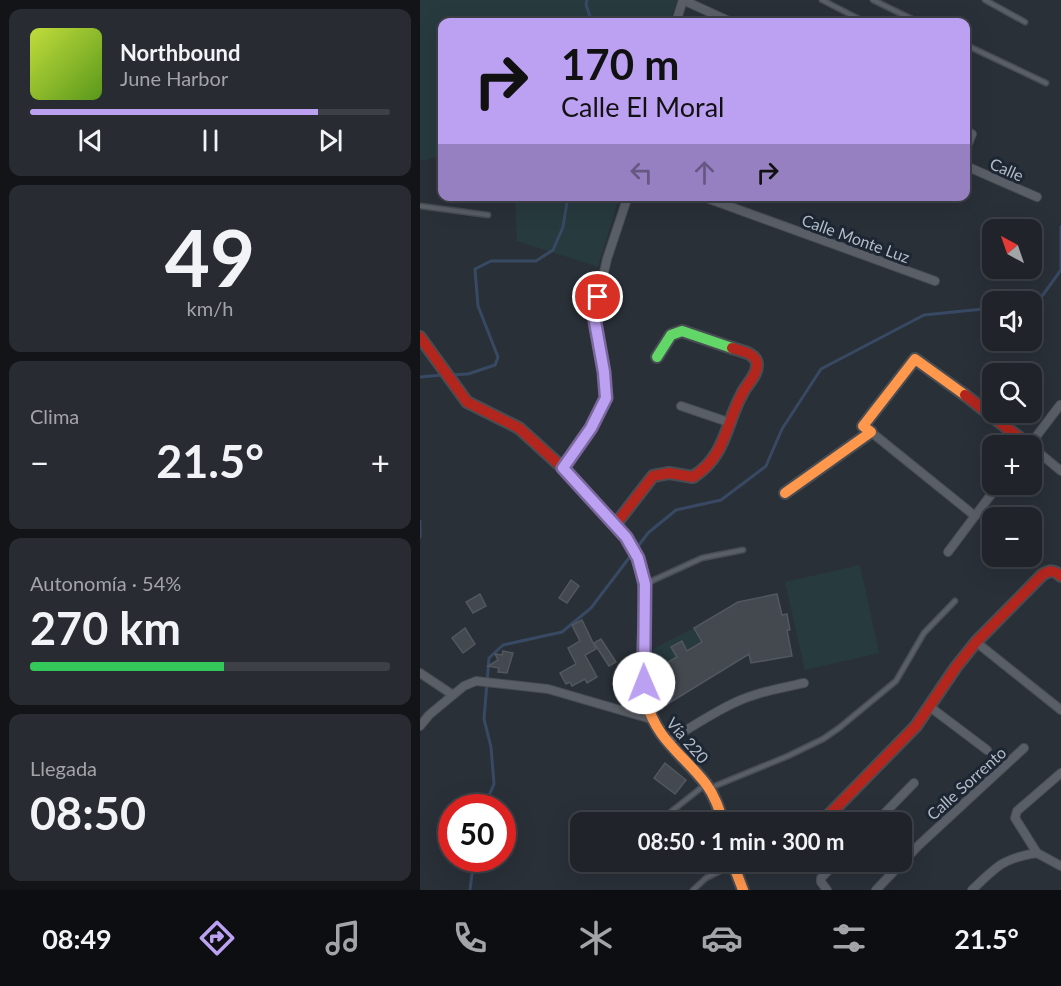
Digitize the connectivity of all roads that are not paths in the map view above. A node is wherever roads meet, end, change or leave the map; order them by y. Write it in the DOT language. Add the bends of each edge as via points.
graph roads {
  1 [pos="683,0"];
  2 [pos="822,0"];
  3 [pos="873,0"];
  4 [pos="985,0"];
  5 [pos="677,18"];
  6 [pos="722,18"];
  7 [pos="857,18"];
  8 [pos="910,18"];
  9 [pos="1025,22"];
  10 [pos="970,47"];
  11 [pos="1046,83"];
  12 [pos="970,168"];
  13 [pos="1037,196"];
  14 [pos="626,201"];
  15 [pos="715,201"];
  16 [pos="420,206"];
  17 [pos="488,215"];
  18 [pos="935,281"];
  19 [pos="420,337"];
  20 [pos="657,357"];
  21 [pos="1060,405"];
  22 [pos="681,406"];
  23 [pos="982,406"];
  24 [pos="731,423"];
  25 [pos="1004,423"];
  26 [pos="871,432"];
  27 [pos="1018,435"];
  28 [pos="1038,435"];
  29 [pos="1042,456"];
  30 [pos="563,468"];
  31 [pos="1061,471"];
  32 [pos="784,493"];
  33 [pos="991,495"];
  34 [pos="975,516"];
  35 [pos="615,525"];
  36 [pos="743,550"];
  37 [pos="948,552"];
  38 [pos="1061,576"];
  39 [pos="645,584"];
  40 [pos="955,601"];
  41 [pos="976,642"];
  42 [pos="420,673"];
  43 [pos="804,683"];
  44 [pos="453,695"];
  45 [pos="930,707"];
  46 [pos="1061,710"];
  47 [pos="651,718"];
  48 [pos="420,726"];
  49 [pos="668,742"];
  50 [pos="1024,748"];
  51 [pos="987,750"];
  52 [pos="1061,773"];
  53 [pos="914,783"];
  54 [pos="708,786"];
  55 [pos="672,812"];
  56 [pos="720,812"];
  57 [pos="832,812"];
  58 [pos="886,812"];
  59 [pos="1037,853"];
  60 [pos="1061,866"];
  61 [pos="717,872"];
  62 [pos="737,872"];
  63 [pos="827,872"];
  64 [pos="693,890"];
  65 [pos="744,890"];
  66 [pos="827,890"];
  67 [pos="876,890"];
  68 [pos="972,890"];
  1 -- 5 [label="street"];
  1 -- 6 [label="street"];
  2 -- 7 [label="lane"];
  3 -- 8 [label="lane"];
  4 -- 9 [label="lane"];
  10 -- 11 [label="lane"];
  12 -- 13 [label="street, Calle"];
  14 -- 30 [label="street" via="594,316 606,398"];
  15 -- 18 [label="street, Calle Monte Luz"];
  16 -- 17 [label="lane"];
  19 -- 30 [label="street, Vía 220" via="467,402 519,428"];
  20 -- 24 [label="street" via="671,335 682,331 754,357 756,370"];
  21 -- 28 [label="street"];
  22 -- 24 [label="street"];
  23 -- 26 [label="street" via="915,360 863,426"];
  24 -- 35 [label="street" via="723,445 705,469 693,477 669,473 653,476"];
  25 -- 27 [label="street"];
  26 -- 32 [label="street"];
  26 -- 34 [label="street"];
  29 -- 31 [label="street"];
  30 -- 35 [label="street, Vía 220"];
  33 -- 34 [label="street"];
  34 -- 37 [label="street"];
  35 -- 39 [label="street, Vía 220" via="638,558"];
  36 -- 39 [label="lane" via="702,558"];
  38 -- 41 [label="street" via="1055,571 1042,575"];
  39 -- 47 [label="street, Vía 220" via="643,669"];
  40 -- 54 [label="lane" via="924,633 896,681 824,739"];
  41 -- 45 [label="street"];
  41 -- 46 [label="street"];
  42 -- 44 [label="street"];
  43 -- 49 [label="street" via="738,701"];
  44 -- 47 [label="street" via="476,681 548,689"];
  44 -- 48 [label="street"];
  45 -- 51 [label="street"];
  45 -- 57 [label="street"];
  47 -- 49 [label="street, Vía 220"];
  49 -- 54 [label="street, Vía 220"];
  50 -- 67 [label="street, Calle Sorrento"];
  52 -- 59 [label="street" via="1017,811 1015,818"];
  53 -- 58 [label="street"];
  54 -- 55 [label="lane"];
  54 -- 56 [label="street, Vía 220"];
  59 -- 60 [label="street"];
  59 -- 68 [label="street" via="1005,861"];
  61 -- 64 [label="lane"];
  62 -- 65 [label="street"];
  63 -- 66 [label="street" via="821,882"];
}
